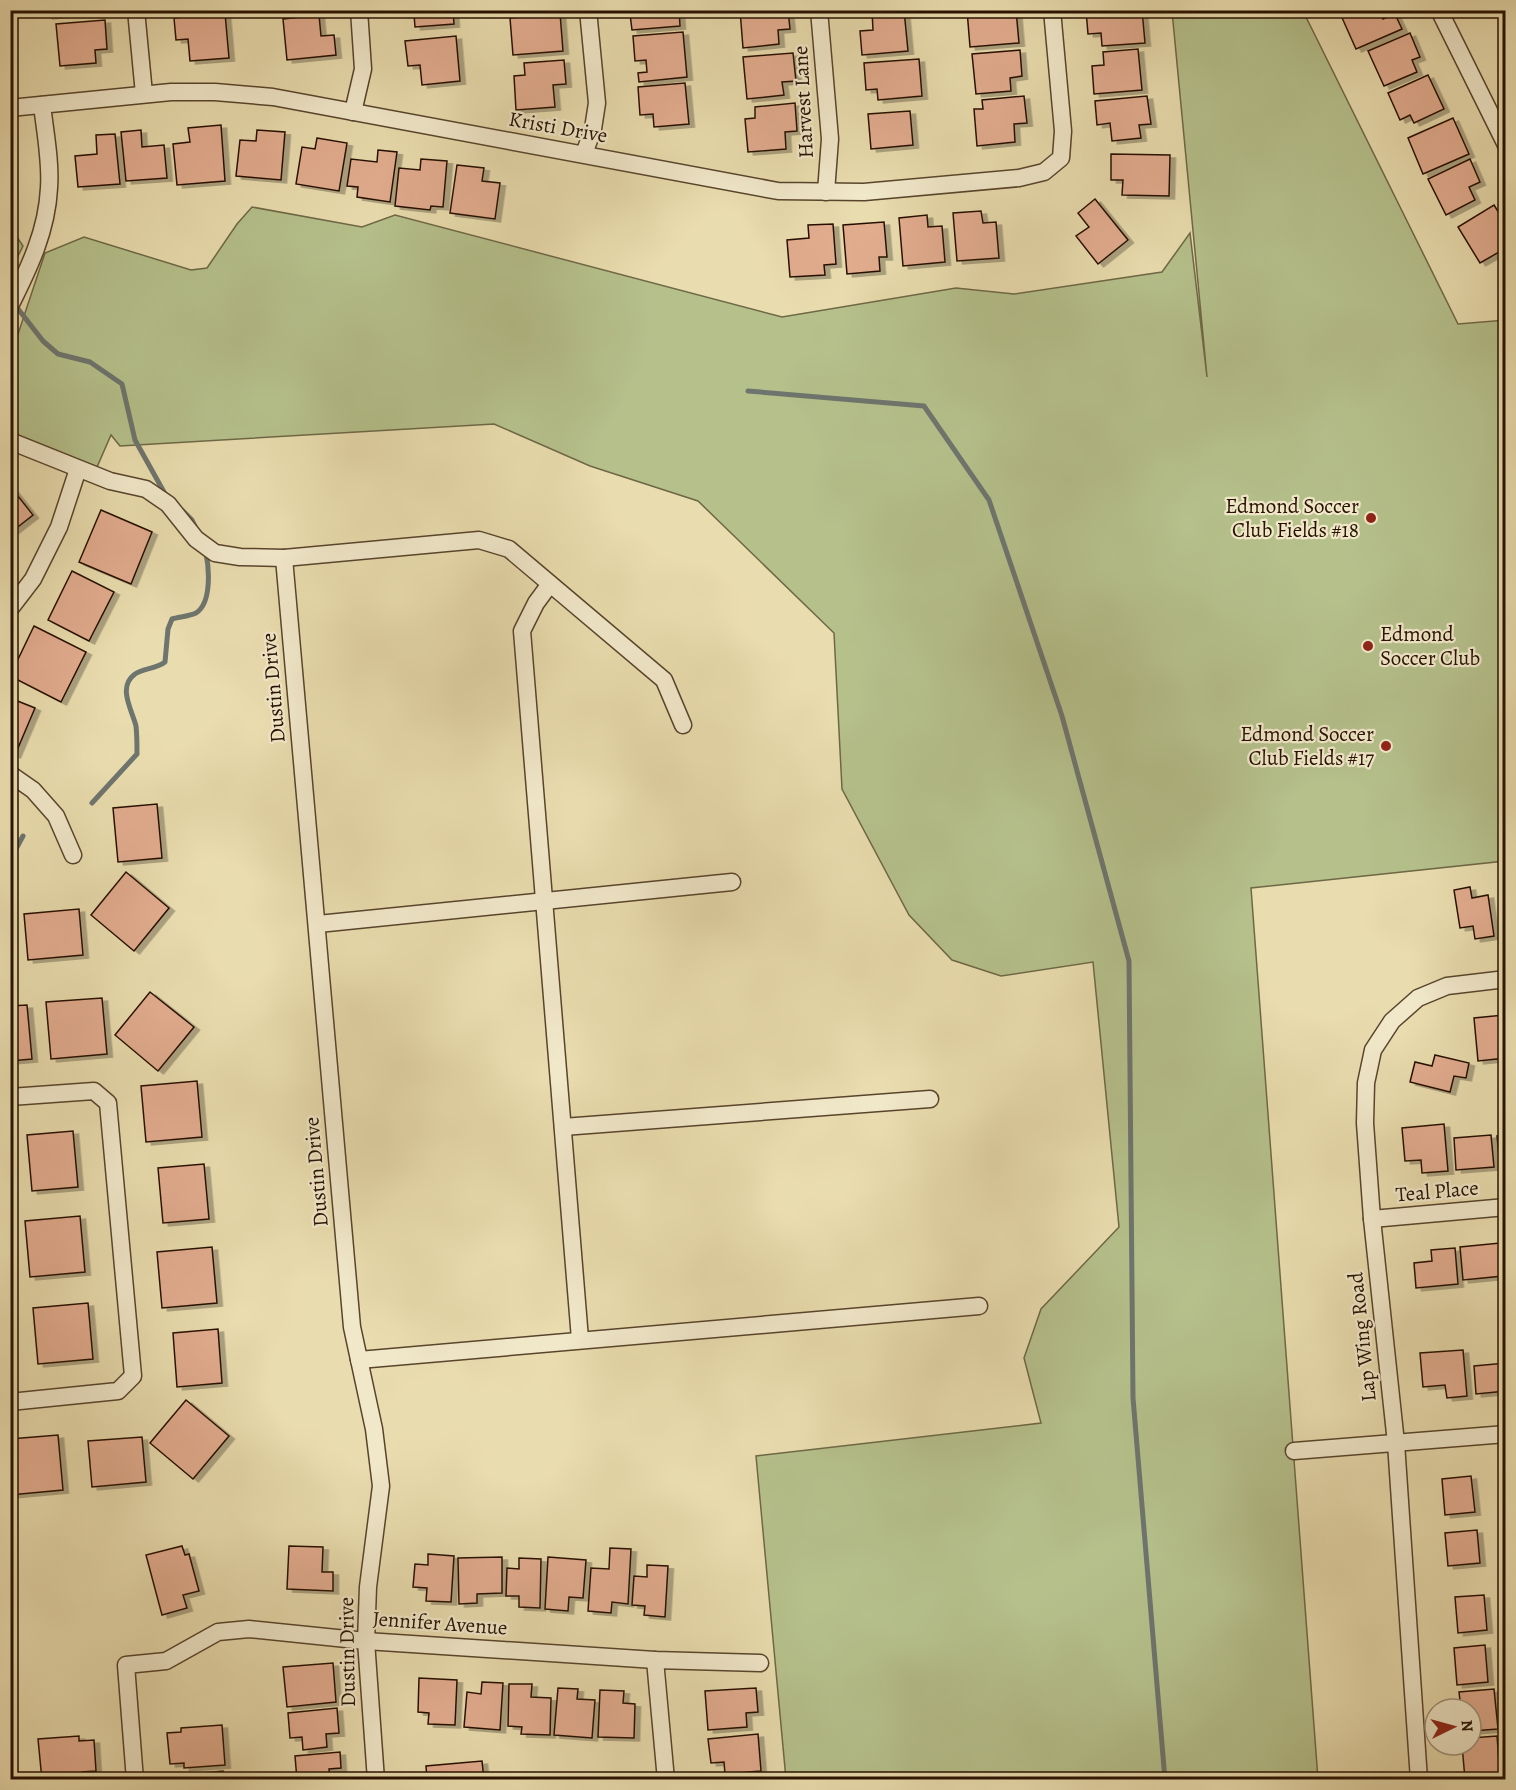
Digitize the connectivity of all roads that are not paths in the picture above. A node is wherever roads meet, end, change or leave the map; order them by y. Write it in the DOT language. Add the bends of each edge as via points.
graph roads {
  1 [pos="136,10"];
  2 [pos="359,10"];
  3 [pos="588,10"];
  4 [pos="819,10"];
  5 [pos="1052,10"];
  6 [pos="1439,10"];
  7 [pos="144,94"];
  8 [pos="42,105"];
  9 [pos="10,108"];
  10 [pos="353,112"];
  11 [pos="1506,145"];
  12 [pos="584,154"];
  13 [pos="826,192"];
  14 [pos="10,306"];
  15 [pos="10,441"];
  16 [pos="78,469"];
  17 [pos="284,558"];
  18 [pos="550,584"];
  19 [pos="10,609"];
  20 [pos="683,725"];
  21 [pos="10,774"];
  22 [pos="73,855"];
  23 [pos="732,882"];
  24 [pos="545,901"];
  25 [pos="318,924"];
  26 [pos="1506,980"];
  27 [pos="10,1097"];
  28 [pos="930,1098"];
  29 [pos="563,1127"];
  30 [pos="1506,1207"];
  31 [pos="1372,1219"];
  32 [pos="979,1306"];
  33 [pos="580,1339"];
  34 [pos="359,1360"];
  35 [pos="10,1402"];
  36 [pos="1506,1434"];
  37 [pos="1396,1443"];
  38 [pos="1294,1451"];
  39 [pos="366,1641"];
  40 [pos="656,1660"];
  41 [pos="760,1663"];
  42 [pos="135,1779"];
  43 [pos="376,1779"];
  44 [pos="666,1779"];
  45 [pos="1419,1779"];
  1 -- 7 [label="street"];
  2 -- 10 [label="street" via="363,69"];
  3 -- 12 [label="street" via="597,103"];
  4 -- 13 [label="street, Harvest Lane" via="830,138"];
  5 -- 13 [label="street, Kristi Drive" via="1063,131 1061,158 1044,172 1019,178"];
  6 -- 11 [label="street"];
  7 -- 8 [label="street, Kristi Drive"];
  7 -- 10 [label="street, Kristi Drive" via="215,92"];
  8 -- 9 [label="street, Kristi Drive"];
  8 -- 14 [label="street" via="50,187 35,255"];
  10 -- 12 [label="street, Kristi Drive"];
  12 -- 13 [label="street, Kristi Drive" via="778,191"];
  15 -- 16 [label="street"];
  16 -- 17 [label="street" via="146,489 168,504 196,539 215,554"];
  16 -- 19 [label="street" via="59,527 33,579"];
  17 -- 18 [label="street" via="479,540 509,549"];
  17 -- 25 [label="street, Dustin Drive"];
  18 -- 20 [label="street" via="664,680"];
  18 -- 24 [label="street" via="522,632"];
  21 -- 22 [label="street" via="33,790 56,816"];
  23 -- 24 [label="street"];
  24 -- 25 [label="street"];
  24 -- 29 [label="street"];
  25 -- 34 [label="street, Dustin Drive" via="352,1327"];
  26 -- 31 [label="street, Lap Wing Road" via="1447,986 1418,998 1392,1021 1373,1050 1366,1083 1365,1123"];
  27 -- 35 [label="street" via="94,1091 108,1103 133,1376 118,1392"];
  28 -- 29 [label="street"];
  29 -- 33 [label="street"];
  30 -- 31 [label="street, Teal Place"];
  31 -- 37 [label="street, Lap Wing Road"];
  32 -- 33 [label="street"];
  33 -- 34 [label="street"];
  34 -- 39 [label="street, Dustin Drive" via="375,1429 381,1486 368,1587"];
  36 -- 37 [label="street"];
  37 -- 38 [label="street"];
  37 -- 45 [label="street, Lap Wing Road"];
  39 -- 40 [label="street, Jennifer Avenue"];
  39 -- 42 [label="street, Jennifer Avenue" via="249,1629 218,1632 166,1661 126,1665"];
  39 -- 43 [label="street, Dustin Drive"];
  40 -- 41 [label="street, Jennifer Avenue"];
  40 -- 44 [label="street"];
}
